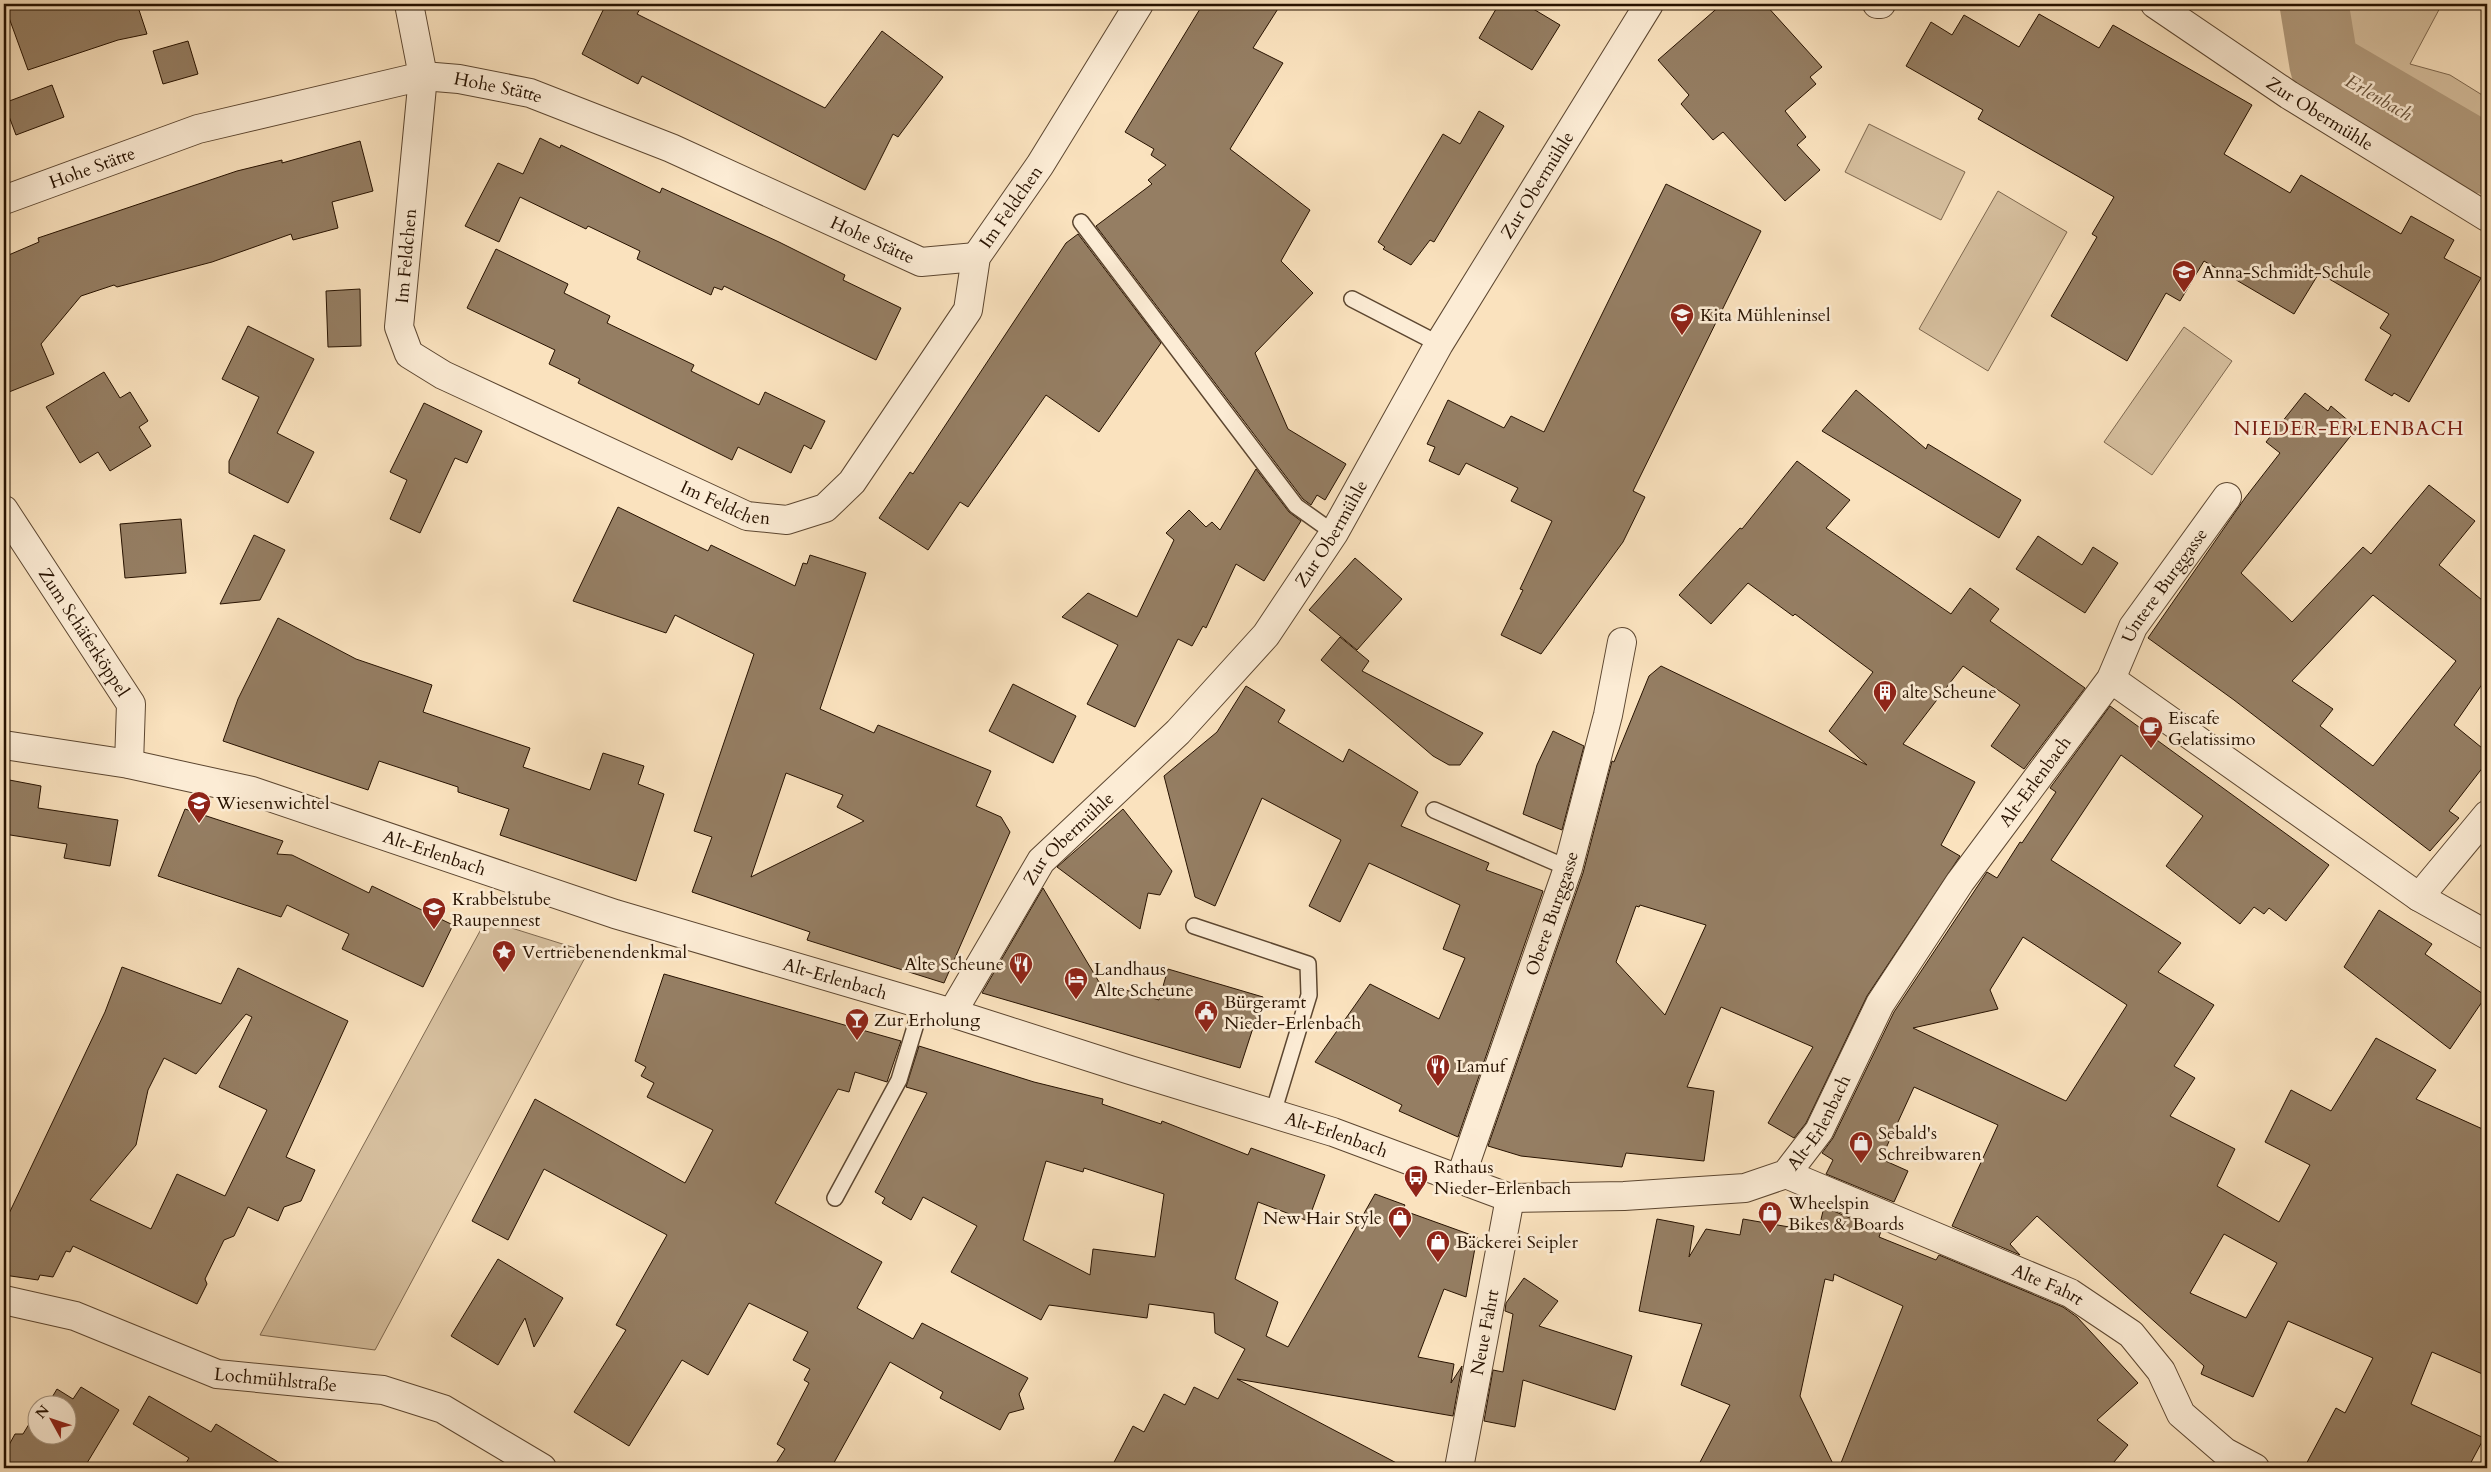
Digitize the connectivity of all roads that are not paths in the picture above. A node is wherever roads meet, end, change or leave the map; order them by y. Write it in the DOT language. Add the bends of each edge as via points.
graph roads {
  1 [pos="409,4"];
  2 [pos="1139,4"];
  3 [pos="1649,4"];
  4 [pos="1877,4"];
  5 [pos="1881,4"];
  6 [pos="2155,4"];
  7 [pos="423,76"];
  8 [pos="4,200"];
  9 [pos="2487,217"];
  10 [pos="1081,222"];
  11 [pos="976,257"];
  12 [pos="1352,299"];
  13 [pos="1439,344"];
  14 [pos="2227,497"];
  15 [pos="4,510"];
  16 [pos="1334,533"];
  17 [pos="1622,642"];
  18 [pos="2111,679"];
  19 [pos="4,745"];
  20 [pos="129,764"];
  21 [pos="1434,810"];
  22 [pos="2487,815"];
  23 [pos="1568,868"];
  24 [pos="2418,897"];
  25 [pos="1194,926"];
  26 [pos="2487,935"];
  27 [pos="922,1004"];
  28 [pos="952,1013"];
  29 [pos="1273,1113"];
  30 [pos="1786,1174"];
  31 [pos="1460,1179"];
  32 [pos="835,1198"];
  33 [pos="1510,1198"];
  34 [pos="4,1300"];
  35 [pos="542,1468"];
  36 [pos="1459,1468"];
  37 [pos="2255,1468"];
  1 -- 7 [label="street, Im Feldchen"];
  2 -- 11 [label="street, Im Feldchen" via="1040,165"];
  3 -- 13 [label="street, Zur Obermühle"];
  4 -- 5 [label="street"];
  6 -- 9 [label="street, Zur Obermühle" via="2289,95"];
  7 -- 8 [label="street, Hohe Stätte" via="198,130"];
  7 -- 11 [label="street, Hohe Stätte" via="459,79 530,93 671,148 920,262"];
  7 -- 11 [label="street, Im Feldchen" via="399,327 409,354 443,376 747,516 787,520 825,508 852,482 968,310"];
  10 -- 16 [label="lane" via="1296,506"];
  12 -- 13 [label="lane"];
  13 -- 16 [label="street, Zur Obermühle"];
  14 -- 18 [label="street, Untere Burggasse" via="2133,627"];
  15 -- 20 [label="street, Zum Schäferköppel" via="131,704"];
  16 -- 28 [label="street, Zur Obermühle" via="1266,635 1178,732 1041,861"];
  17 -- 23 [label="street, Obere Burggasse" via="1608,715"];
  18 -- 24 [label="street"];
  18 -- 30 [label="street, Alt-Erlenbach" via="1960,882 1880,1004 1819,1131"];
  19 -- 20 [label="street, Alt-Erlenbach"];
  20 -- 27 [label="street, Alt-Erlenbach" via="252,791 615,914"];
  21 -- 23 [label="lane"];
  22 -- 24 [label="street"];
  23 -- 31 [label="street, Obere Burggasse"];
  24 -- 26 [label="street"];
  25 -- 29 [label="lane" via="1308,964 1309,995"];
  27 -- 28 [label="street, Alt-Erlenbach"];
  27 -- 32 [label="lane" via="899,1080"];
  28 -- 29 [label="street, Alt-Erlenbach"];
  29 -- 31 [label="street, Alt-Erlenbach"];
  30 -- 33 [label="street, Alt-Erlenbach" via="1745,1188 1624,1196"];
  30 -- 37 [label="street, Alte Fahrt" via="2070,1292 2131,1334 2161,1370 2180,1414 2225,1452"];
  31 -- 33 [label="street, Alt-Erlenbach"];
  33 -- 36 [label="street, Neue Fahrt"];
  34 -- 35 [label="street, Lochmühlstraße" via="75,1316 217,1374 383,1390 442,1409"];
}
